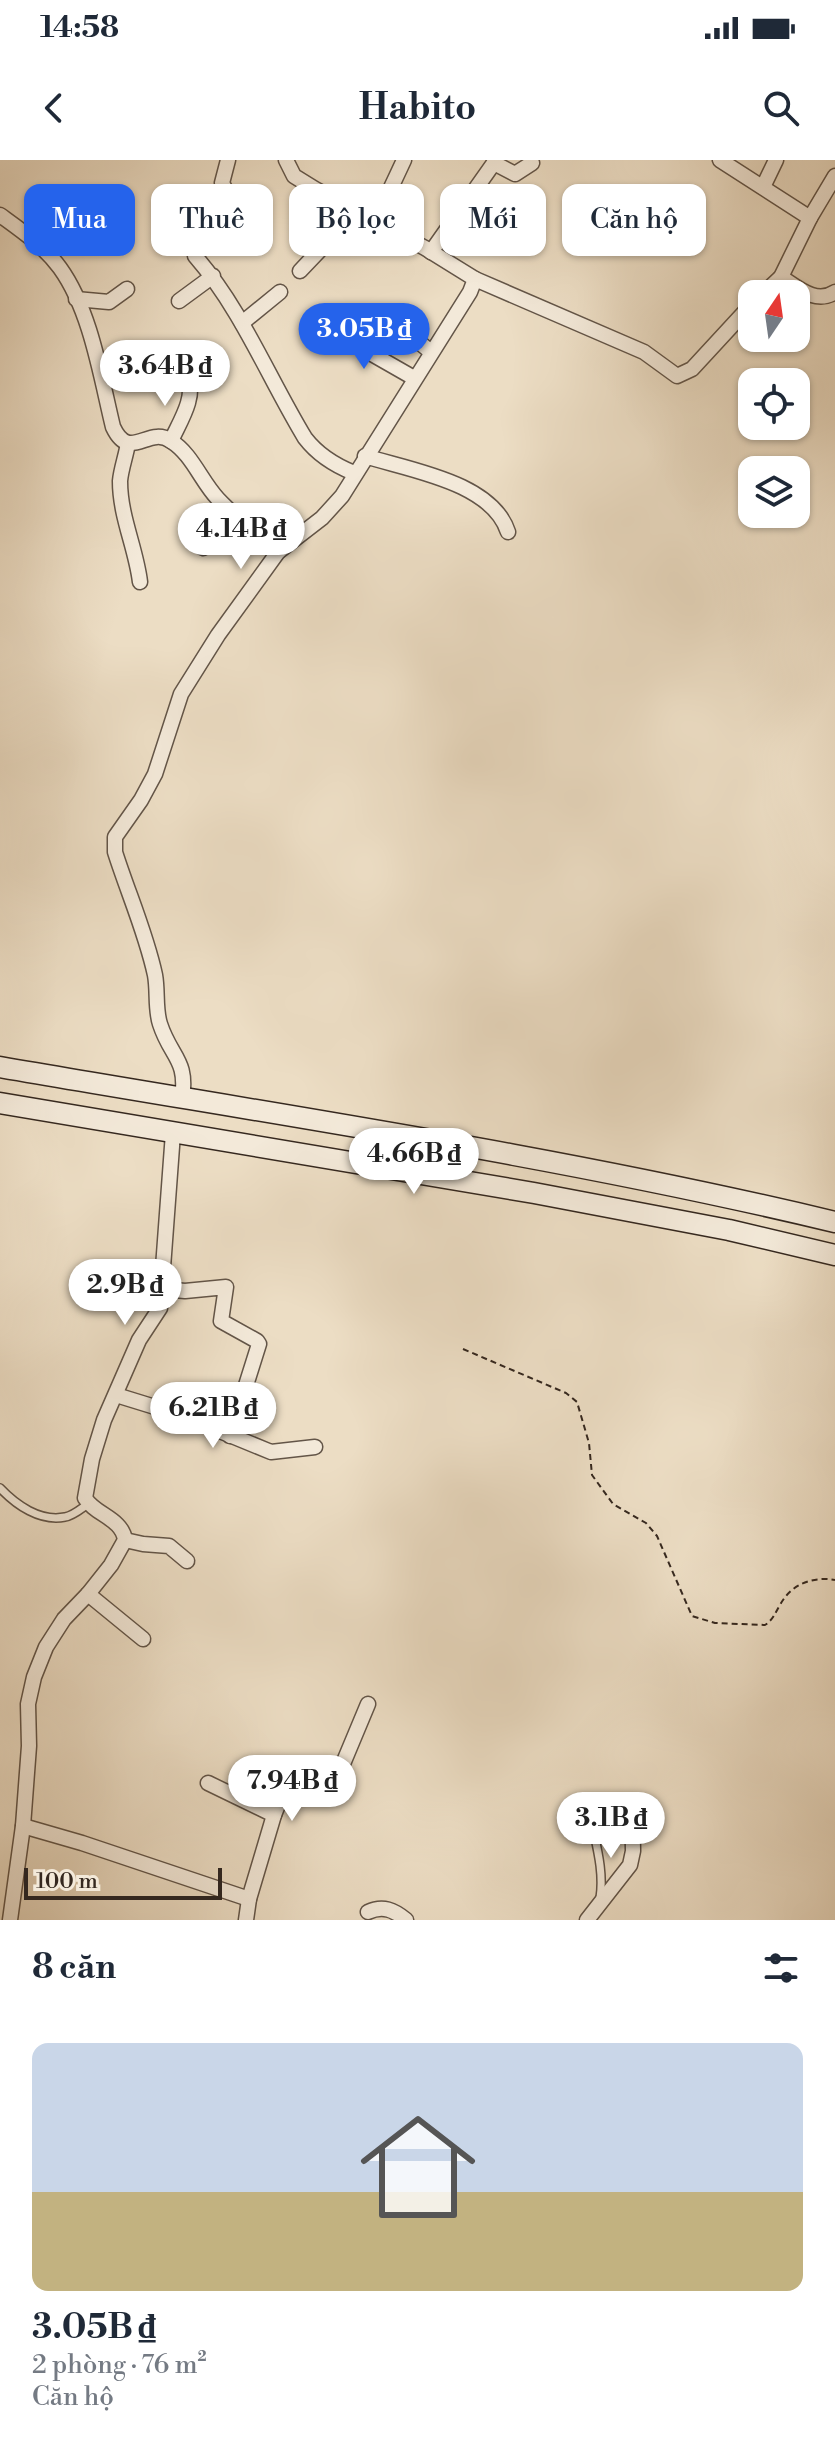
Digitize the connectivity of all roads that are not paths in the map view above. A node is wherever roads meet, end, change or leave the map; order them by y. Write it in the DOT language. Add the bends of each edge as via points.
graph roads {
  1 [pos="228,160"];
  2 [pos="286,160"];
  3 [pos="404,160"];
  4 [pos="720,160"];
  5 [pos="776,160"];
  6 [pos="495,162"];
  7 [pos="532,163"];
  8 [pos="835,176"];
  9 [pos="223,184"];
  10 [pos="308,184"];
  11 [pos="393,184"];
  12 [pos="763,187"];
  13 [pos="0,215"];
  14 [pos="810,218"];
  15 [pos="424,248"];
  16 [pos="431,252"];
  17 [pos="195,256"];
  18 [pos="314,256"];
  19 [pos="300,271"];
  20 [pos="213,276"];
  21 [pos="781,277"];
  22 [pos="475,279"];
  23 [pos="778,280"];
  24 [pos="127,289"];
  25 [pos="280,292"];
  26 [pos="835,292"];
  27 [pos="76,299"];
  28 [pos="179,301"];
  29 [pos="738,319"];
  30 [pos="242,323"];
  31 [pos="397,324"];
  32 [pos="341,328"];
  33 [pos="431,352"];
  34 [pos="188,376"];
  35 [pos="414,378"];
  36 [pos="171,441"];
  37 [pos="128,443"];
  38 [pos="365,456"];
  39 [pos="354,473"];
  40 [pos="240,519"];
  41 [pos="508,532"];
  42 [pos="203,548"];
  43 [pos="278,552"];
  44 [pos="140,582"];
  45 [pos="0,1067"];
  46 [pos="182,1099"];
  47 [pos="0,1103"];
  48 [pos="173,1133"];
  49 [pos="835,1222"];
  50 [pos="835,1255"];
  51 [pos="163,1289"];
  52 [pos="116,1395"];
  53 [pos="230,1436"];
  54 [pos="315,1447"];
  55 [pos="0,1488"];
  56 [pos="88,1504"];
  57 [pos="125,1540"];
  58 [pos="187,1561"];
  59 [pos="88,1594"];
  60 [pos="143,1639"];
  61 [pos="368,1704"];
  62 [pos="208,1783"];
  63 [pos="632,1801"];
  64 [pos="274,1815"];
  65 [pos="592,1824"];
  66 [pos="23,1826"];
  67 [pos="249,1899"];
  68 [pos="599,1904"];
  69 [pos="368,1912"];
  70 [pos="248,1919"];
  71 [pos="10,1920"];
  72 [pos="406,1920"];
  73 [pos="587,1920"];
  1 -- 9 [label="street"];
  2 -- 10 [label="street" via="294,176"];
  3 -- 11 [label="street"];
  4 -- 12 [label="street"];
  5 -- 12 [label="street"];
  6 -- 7 [label="street" via="515,174"];
  6 -- 16 [label="street"];
  8 -- 14 [label="street"];
  12 -- 14 [label="street"];
  13 -- 27 [label="street" via="60,267"];
  14 -- 21 [label="street"];
  15 -- 16 [label="street"];
  16 -- 22 [label="street"];
  17 -- 20 [label="street"];
  18 -- 19 [label="street"];
  20 -- 28 [label="street"];
  20 -- 30 [label="street"];
  21 -- 23 [label="street"];
  21 -- 26 [label="street" via="816,297"];
  22 -- 29 [label="street" via="644,352 677,376 692,369"];
  22 -- 33 [label="street"];
  24 -- 27 [label="street" via="109,302"];
  25 -- 30 [label="street"];
  27 -- 37 [label="street" via="113,427"];
  30 -- 39 [label="street" via="305,438 335,465"];
  31 -- 33 [label="street"];
  32 -- 35 [label="street" via="365,350"];
  33 -- 35 [label="street"];
  34 -- 36 [label="street" via="188,403"];
  35 -- 38 [label="street"];
  36 -- 37 [label="street" via="158,436"];
  36 -- 40 [label="street"];
  37 -- 44 [label="street" via="121,491"];
  38 -- 39 [label="street"];
  38 -- 41 [label="street" via="451,481 504,519"];
  39 -- 43 [label="street" via="322,518"];
  40 -- 42 [label="street"];
  40 -- 43 [label="street"];
  43 -- 46 [label="street" via="181,694 155,774 115,837 115,852 155,977 158,1020 185,1078"];
  45 -- 46 [label="main road"];
  46 -- 49 [label="main road" via="540,1159"];
  47 -- 48 [label="main road"];
  48 -- 50 [label="main road" via="534,1193"];
  48 -- 51 [label="street"];
  51 -- 52 [label="street" via="160,1308 139,1340"];
  51 -- 53 [label="street" via="226,1287 221,1321 259,1344"];
  52 -- 53 [label="street"];
  52 -- 56 [label="street" via="92,1459"];
  53 -- 54 [label="street" via="271,1452"];
  55 -- 56 [label="lane" via="18,1505 44,1515 65,1517"];
  56 -- 57 [label="street" via="111,1518"];
  57 -- 58 [label="street" via="169,1546"];
  57 -- 59 [label="street"];
  59 -- 60 [label="street"];
  59 -- 66 [label="street" via="64,1619 34,1677"];
  61 -- 64 [label="street" via="340,1771 294,1772"];
  62 -- 64 [label="street"];
  63 -- 68 [label="street" via="630,1865"];
  64 -- 67 [label="street"];
  65 -- 68 [label="lane" via="602,1886"];
  66 -- 67 [label="street"];
  66 -- 71 [label="street"];
  67 -- 70 [label="street"];
  68 -- 73 [label="street"];
  69 -- 72 [label="street" via="384,1908"];
}
